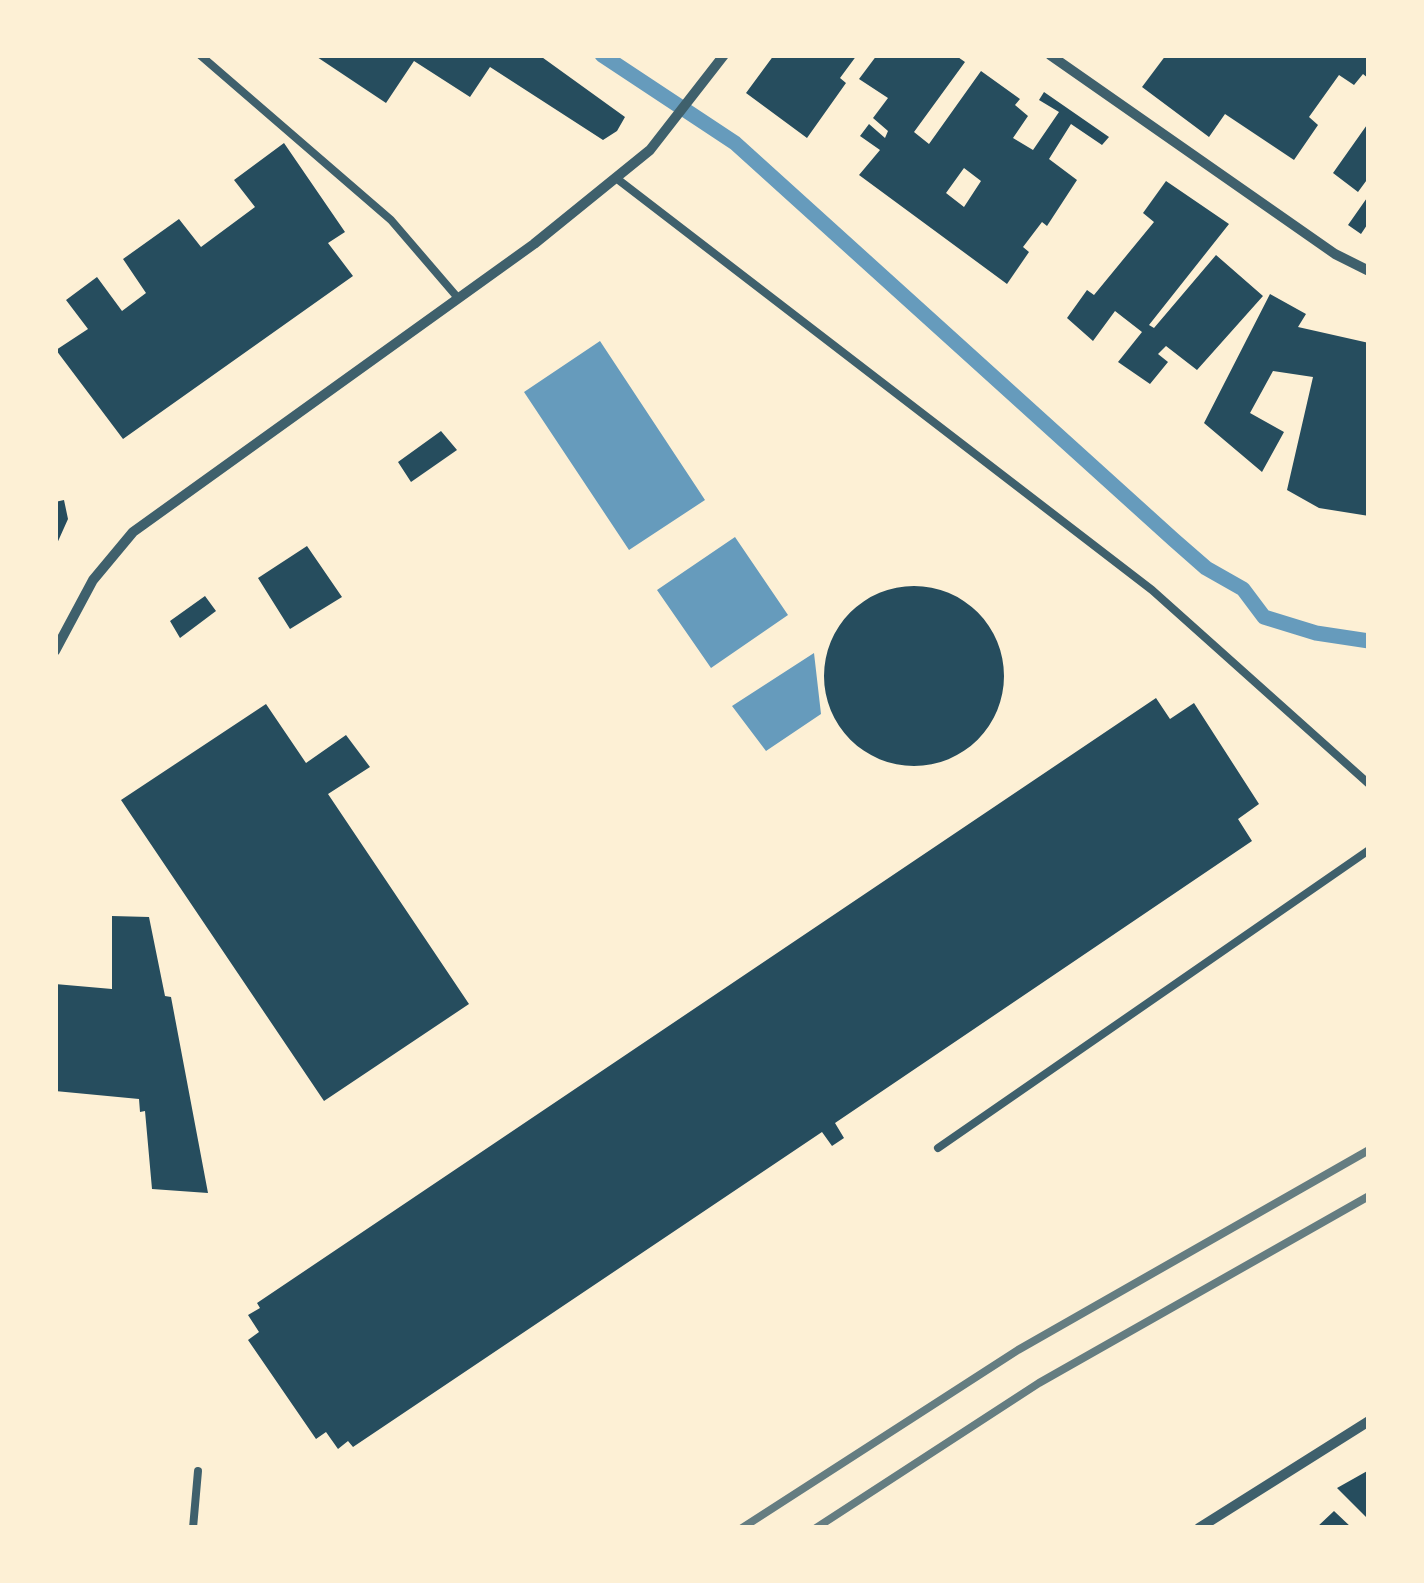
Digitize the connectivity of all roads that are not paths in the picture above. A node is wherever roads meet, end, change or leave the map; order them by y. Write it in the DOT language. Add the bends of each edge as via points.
graph roads {
  1 [pos="200,55"];
  2 [pos="724,55"];
  3 [pos="1050,55"];
  4 [pos="616,178"];
  5 [pos="1369,271"];
  6 [pos="458,298"];
  7 [pos="55,651"];
  8 [pos="1369,784"];
  9 [pos="1369,850"];
  10 [pos="938,1148"];
  11 [pos="1369,1421"];
  12 [pos="198,1471"];
  13 [pos="193,1528"];
  14 [pos="1199,1528"];
  1 -- 6 [label="lane" via="390,220"];
  2 -- 4 [label="street" via="650,150"];
  3 -- 5 [label="street"];
  4 -- 6 [label="street"];
  4 -- 8 [label="lane" via="1152,590"];
  6 -- 7 [label="street" via="133,532 93,580"];
  9 -- 10 [label="lane"];
  11 -- 14 [label="street"];
  12 -- 13 [label="lane"];
}
